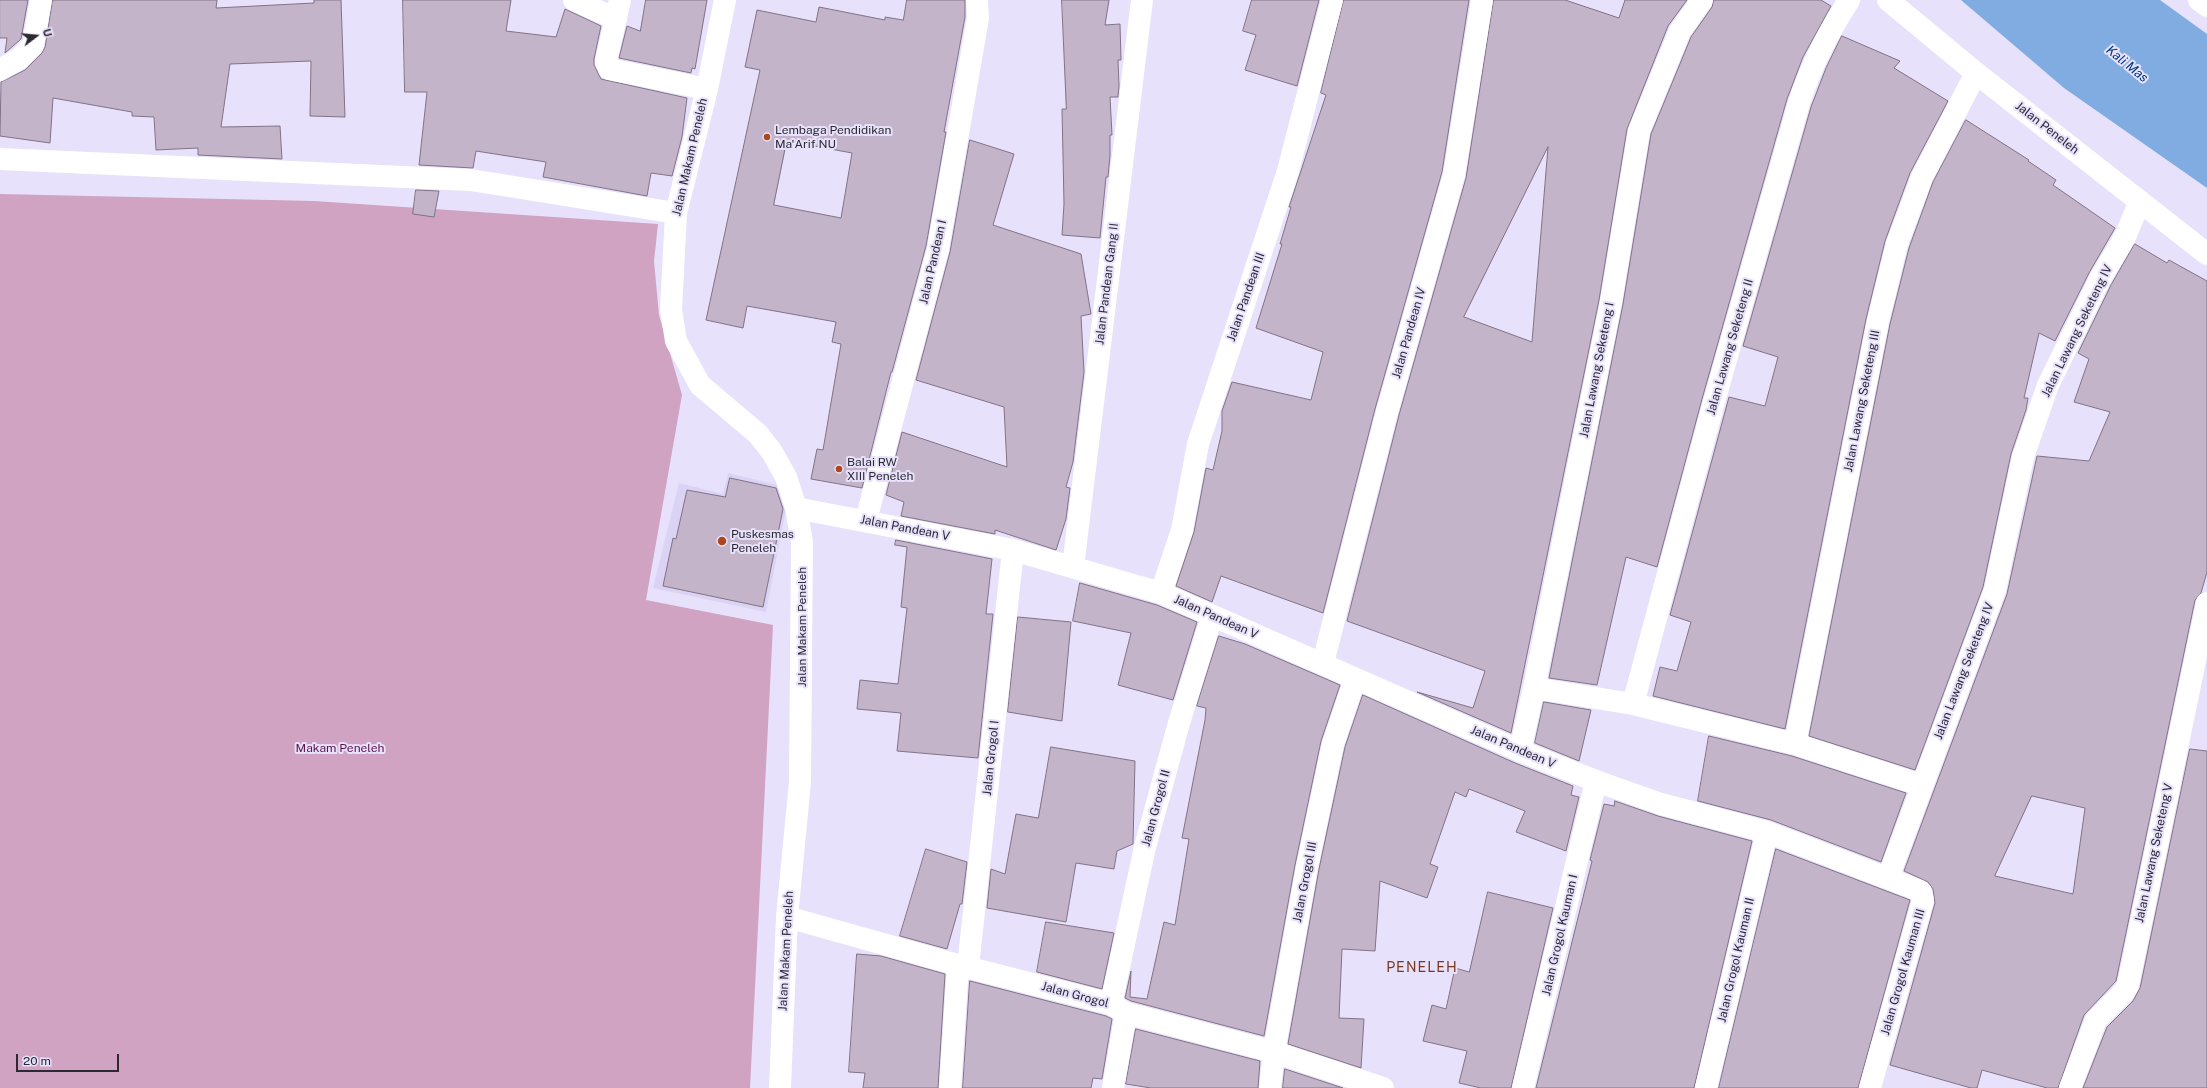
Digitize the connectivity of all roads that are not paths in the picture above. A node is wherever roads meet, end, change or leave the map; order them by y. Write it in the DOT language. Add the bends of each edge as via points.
graph roads {
  1 [pos="41,0"];
  2 [pos="574,0"];
  3 [pos="725,0"];
  4 [pos="976,0"];
  5 [pos="1142,0"];
  6 [pos="1332,0"];
  7 [pos="1482,0"];
  8 [pos="1702,0"];
  9 [pos="1849,0"];
  10 [pos="1888,0"];
  11 [pos="2199,0"];
  12 [pos="2207,6"];
  13 [pos="618,10"];
  14 [pos="0,70"];
  15 [pos="1976,73"];
  16 [pos="707,89"];
  17 [pos="0,160"];
  18 [pos="2140,201"];
  19 [pos="676,213"];
  20 [pos="2207,254"];
  21 [pos="796,508"];
  22 [pos="866,520"];
  23 [pos="1013,550"];
  24 [pos="1073,567"];
  25 [pos="1160,593"];
  26 [pos="2207,603"];
  27 [pos="1212,616"];
  28 [pos="1324,663"];
  29 [pos="1355,679"];
  30 [pos="1534,688"];
  31 [pos="1633,704"];
  32 [pos="1795,744"];
  33 [pos="1520,751"];
  34 [pos="1606,785"];
  35 [pos="1921,785"];
  36 [pos="1767,832"];
  37 [pos="1885,877"];
  38 [pos="787,917"];
  39 [pos="963,966"];
  40 [pos="1119,1008"];
  41 [pos="1274,1052"];
  42 [pos="780,1088"];
  43 [pos="950,1088"];
  44 [pos="1113,1088"];
  45 [pos="1270,1088"];
  46 [pos="1383,1088"];
  47 [pos="1523,1088"];
  48 [pos="1706,1088"];
  49 [pos="1870,1088"];
  50 [pos="2070,1088"];
  1 -- 14 [label="street" via="32,45 19,59"];
  2 -- 13 [label="street"];
  3 -- 16 [label="street, Jalan Makam Peneleh"];
  4 -- 22 [label="street, Jalan Pandean I" via="978,18 938,249"];
  5 -- 24 [label="street, Jalan Pandean Gang II"];
  6 -- 25 [label="street, Jalan Pandean III" via="1288,171 1198,444 1182,530"];
  7 -- 28 [label="street, Jalan Pandean IV" via="1454,175 1386,412"];
  8 -- 30 [label="street, Jalan Lawang Seketeng I" via="1680,31 1639,131 1611,302"];
  9 -- 31 [label="street, Jalan Lawang Seketeng II" via="1822,44 1799,102 1714,402"];
  10 -- 15 [label="street, Jalan Peneleh"];
  11 -- 12 [label="street"];
  13 -- 16 [label="street" via="606,64 611,70"];
  15 -- 18 [label="street, Jalan Peneleh"];
  15 -- 32 [label="street, Jalan Lawang Seketeng III" via="1922,177 1897,244 1876,328"];
  16 -- 19 [label="street, Jalan Makam Peneleh"];
  17 -- 19 [label="street" via="471,180"];
  18 -- 20 [label="street, Jalan Peneleh"];
  18 -- 35 [label="street, Jalan Lawang Seketeng IV" via="2125,237 2100,279 2048,385 2022,457 1995,590"];
  19 -- 21 [label="street, Jalan Makam Peneleh" via="671,310 676,341 700,385 758,434 772,452 786,477"];
  21 -- 22 [label="street, Jalan Pandean V"];
  21 -- 38 [label="street, Jalan Makam Peneleh" via="802,542 803,592 800,782"];
  22 -- 23 [label="street, Jalan Pandean V"];
  23 -- 24 [label="street, Jalan Pandean V"];
  23 -- 39 [label="street, Jalan Grogol I"];
  24 -- 25 [label="street, Jalan Pandean V"];
  25 -- 27 [label="street, Jalan Pandean V"];
  26 -- 50 [label="street, Jalan Lawang Seketeng V" via="2128,985 2096,1020"];
  27 -- 28 [label="street, Jalan Pandean V"];
  27 -- 40 [label="street, Jalan Grogol II" via="1178,724 1145,847"];
  28 -- 29 [label="street, Jalan Pandean V"];
  29 -- 33 [label="street, Jalan Pandean V"];
  29 -- 41 [label="street, Jalan Grogol III" via="1333,744 1307,867"];
  30 -- 31 [label="street"];
  30 -- 33 [label="street, Jalan Lawang Seketeng I"];
  31 -- 32 [label="street"];
  32 -- 35 [label="street"];
  33 -- 34 [label="street, Jalan Pandean V"];
  34 -- 36 [label="street" via="1661,804"];
  34 -- 47 [label="street, Jalan Grogol Kauman I"];
  35 -- 37 [label="street, Jalan Lawang Seketeng IV" via="1890,870"];
  36 -- 37 [label="street"];
  36 -- 48 [label="street, Jalan Grogol Kauman II"];
  37 -- 49 [label="street, Jalan Grogol Kauman III" via="1918,890 1923,900"];
  38 -- 39 [label="street, Jalan Grogol"];
  38 -- 42 [label="street, Jalan Makam Peneleh"];
  39 -- 40 [label="street, Jalan Grogol"];
  39 -- 43 [label="street, Jalan Grogol I"];
  40 -- 41 [label="street, Jalan Grogol"];
  40 -- 44 [label="street, Jalan Grogol II"];
  41 -- 45 [label="street, Jalan Grogol III"];
  41 -- 46 [label="street, Jalan Grogol"];
}
